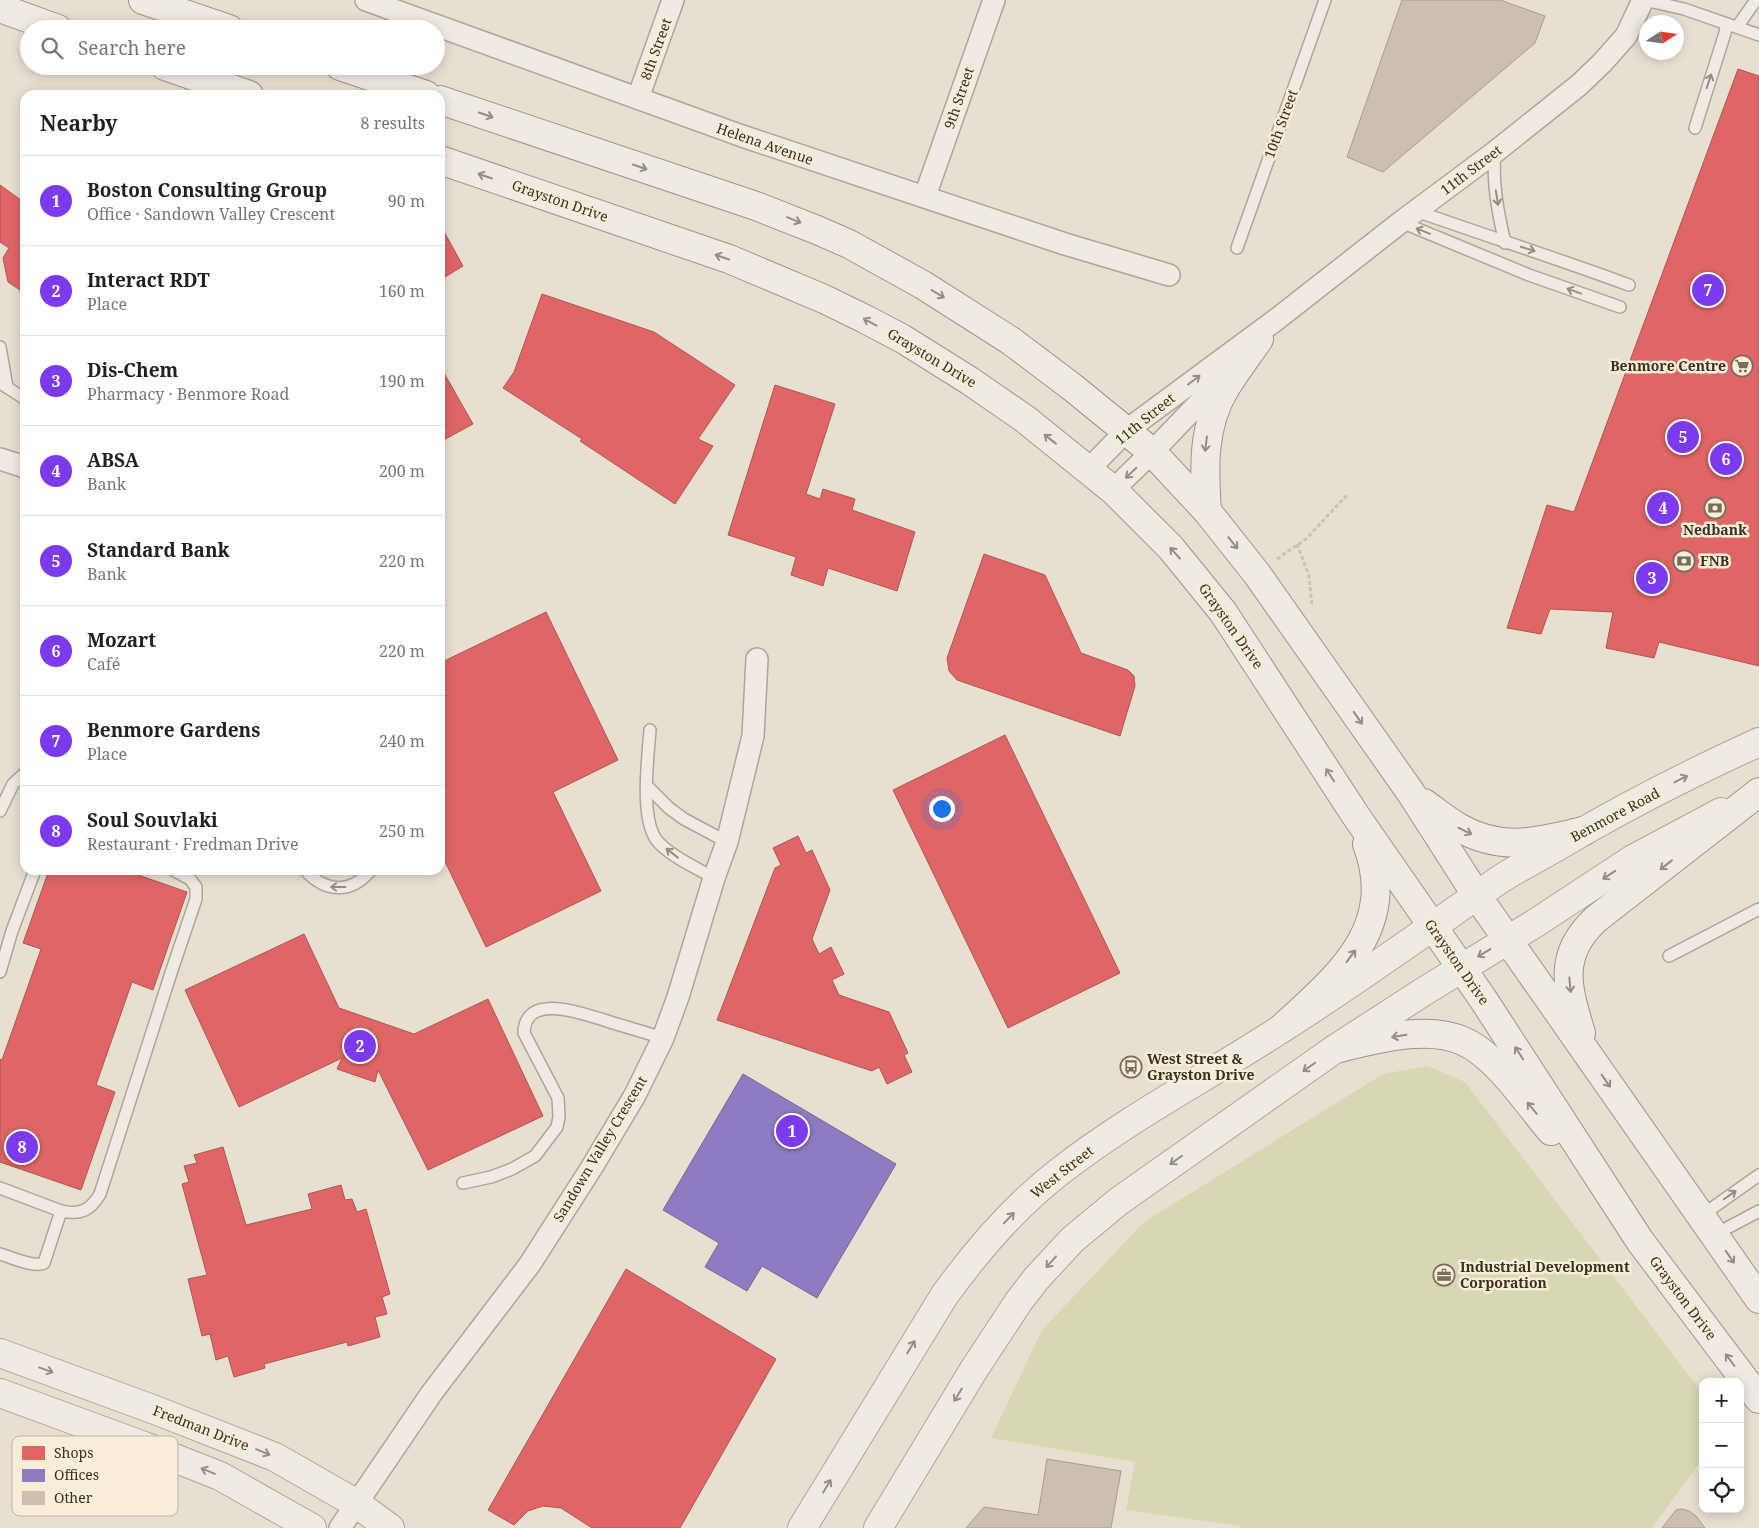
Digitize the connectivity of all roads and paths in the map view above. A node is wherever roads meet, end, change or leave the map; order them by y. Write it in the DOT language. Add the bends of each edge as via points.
graph roads {
  1 [pos="143,0"];
  2 [pos="366,0"];
  3 [pos="673,0"];
  4 [pos="994,0"];
  5 [pos="1325,0"];
  6 [pos="1644,0"];
  7 [pos="1756,0"];
  8 [pos="0,8"];
  9 [pos="33,20"];
  10 [pos="202,20"];
  11 [pos="422,20"];
  12 [pos="1731,26"];
  13 [pos="445,28"];
  14 [pos="1759,35"];
  15 [pos="191,75"];
  16 [pos="367,75"];
  17 [pos="235,90"];
  18 [pos="411,90"];
  19 [pos="638,98"];
  20 [pos="445,102"];
  21 [pos="1695,128"];
  22 [pos="1495,152"];
  23 [pos="445,162"];
  24 [pos="924,196"];
  25 [pos="1409,216"];
  26 [pos="1506,243"];
  27 [pos="1237,248"];
  28 [pos="1169,275"];
  29 [pos="1629,285"];
  30 [pos="1620,307"];
  31 [pos="1277,319"];
  32 [pos="1260,339"];
  33 [pos="0,347"];
  34 [pos="4,385"];
  35 [pos="20,396"];
  36 [pos="1127,430"];
  37 [pos="1152,452"];
  38 [pos="0,459"];
  39 [pos="20,465"];
  40 [pos="1088,469"];
  41 [pos="1113,490"];
  42 [pos="1348,494"];
  43 [pos="1207,511"];
  44 [pos="1297,544"];
  45 [pos="1258,574"];
  46 [pos="1302,636"];
  47 [pos="757,659"];
  48 [pos="650,730"];
  49 [pos="1759,742"];
  50 [pos="20,777"];
  51 [pos="647,786"];
  52 [pos="1759,792"];
  53 [pos="1411,793"];
  54 [pos="0,811"];
  55 [pos="1356,816"];
  56 [pos="1584,831"];
  57 [pos="727,842"];
  58 [pos="33,875"];
  59 [pos="183,875"];
  60 [pos="309,875"];
  61 [pos="366,875"];
  62 [pos="714,878"];
  63 [pos="1477,896"];
  64 [pos="1759,909"];
  65 [pos="1432,926"];
  66 [pos="1507,940"];
  67 [pos="1669,956"];
  68 [pos="1461,967"];
  69 [pos="0,972"];
  70 [pos="1281,1029"];
  71 [pos="663,1038"];
  72 [pos="1334,1049"];
  73 [pos="1587,1054"];
  74 [pos="1759,1175"];
  75 [pos="463,1183"];
  76 [pos="0,1188"];
  77 [pos="61,1211"];
  78 [pos="1759,1211"];
  79 [pos="1707,1226"];
  80 [pos="1640,1241"];
  81 [pos="0,1254"];
  82 [pos="1759,1299"];
  83 [pos="0,1353"];
  84 [pos="0,1393"];
  85 [pos="1759,1399"];
  86 [pos="117,1436"];
  87 [pos="178,1459"];
  88 [pos="357,1504"];
  89 [pos="312,1528"];
  90 [pos="340,1528"];
  91 [pos="390,1528"];
  92 [pos="802,1528"];
  93 [pos="878,1528"];
  1 -- 10 [label="main road"];
  2 -- 11 [label="street, Helena Avenue"];
  3 -- 19 [label="street, 8th Street"];
  4 -- 24 [label="street, 9th Street"];
  5 -- 27 [label="lane, 10th Street"];
  6 -- 12 [label="lane" via="1684,9"];
  6 -- 22 [label="street, 11th Street" via="1626,36 1602,63"];
  7 -- 12 [label="lane"];
  8 -- 9 [label="main road"];
  12 -- 14 [label="lane"];
  21 -- 12 [label="lane, one-way" via="1725,33"];
  13 -- 19 [label="street, Helena Avenue"];
  15 -- 17 [label="main road"];
  16 -- 18 [label="main road"];
  19 -- 24 [label="street, Helena Avenue"];
  20 -- 36 [label="main road, one-way" via="756,206 849,244 975,317"];
  22 -- 25 [label="street, 11th Street"];
  22 -- 26 [label="lane, one-way" via="1494,184"];
  40 -- 23 [label="main road, Grayston Drive, one-way" via="970,381 903,339 824,299 728,259"];
  24 -- 28 [label="street, Helena Avenue"];
  25 -- 26 [label="lane"];
  30 -- 25 [label="lane, one-way" via="1529,275"];
  25 -- 31 [label="street, 11th Street"];
  26 -- 29 [label="lane, one-way"];
  31 -- 32 [label="street, 11th Street"];
  36 -- 31 [label="street, 11th Street, one-way"];
  32 -- 37 [label="street, 11th Street"];
  32 -- 43 [label="main road, one-way" via="1226,387 1210,421 1204,463"];
  33 -- 34 [label="lane"];
  34 -- 35 [label="lane"];
  36 -- 37 [label="main road"];
  36 -- 40 [label="street, 11th Street"];
  37 -- 41 [label="street, 11th Street, one-way"];
  37 -- 43 [label="main road"];
  38 -- 39 [label="street"];
  40 -- 41 [label="main road, Grayston Drive"];
  55 -- 41 [label="main road, Grayston Drive, one-way" via="1223,612 1171,548"];
  42 -- 44 [label="path" via="1306,540"];
  43 -- 45 [label="main road, one-way"];
  44 -- 45 [label="path"];
  44 -- 46 [label="path" via="1309,576 1313,604"];
  45 -- 46 [label="main road"];
  46 -- 53 [label="main road, one-way"];
  47 -- 57 [label="street, Sandown Valley Crescent" via="753,736"];
  48 -- 51 [label="lane"];
  56 -- 49 [label="main road, Benmore Road, one-way"];
  50 -- 54 [label="lane" via="12,784"];
  51 -- 57 [label="lane" via="684,819"];
  62 -- 51 [label="lane, one-way" via="676,857 657,841 648,822"];
  52 -- 66 [label="main road, one-way" via="1633,859"];
  52 -- 73 [label="main road, one-way" via="1596,919 1578,939 1568,970 1570,991"];
  53 -- 56 [label="main road, one-way" via="1458,827 1495,841 1521,844"];
  53 -- 63 [label="main road"];
  55 -- 65 [label="main road, Grayston Drive"];
  70 -- 55 [label="main road, one-way" via="1337,974 1370,925 1376,900 1376,878 1370,851"];
  56 -- 63 [label="main road, Benmore Road"];
  57 -- 62 [label="street, Sandown Valley Crescent"];
  58 -- 69 [label="lane"];
  59 -- 77 [label="lane" via="196,887 196,899 100,1194 86,1210"];
  61 -- 60 [label="lane, one-way" via="350,886 337,888 325,886"];
  62 -- 71 [label="street, Sandown Valley Crescent"];
  63 -- 65 [label="main road, Benmore Road"];
  63 -- 66 [label="main road"];
  64 -- 67 [label="lane"];
  65 -- 68 [label="main road, Grayston Drive"];
  65 -- 70 [label="main road, West Street"];
  66 -- 68 [label="main road, one-way"];
  66 -- 73 [label="main road"];
  68 -- 72 [label="main road"];
  80 -- 68 [label="main road, Grayston Drive, one-way"];
  92 -- 70 [label="main road, West Street, one-way" via="939,1302 1010,1216 1058,1172 1094,1146"];
  71 -- 75 [label="lane" via="570,1010 550,1008 530,1014 524,1022 524,1032 558,1098 557,1127 535,1156 512,1170"];
  71 -- 88 [label="street, Sandown Valley Crescent" via="592,1168 530,1264 431,1394"];
  80 -- 72 [label="main road, one-way" via="1510,1082 1477,1049 1462,1040 1423,1033"];
  72 -- 93 [label="main road, one-way" via="1118,1201 1056,1256 988,1346"];
  73 -- 79 [label="main road, one-way"];
  79 -- 74 [label="lane, one-way"];
  76 -- 77 [label="lane"];
  77 -- 81 [label="lane" via="44,1263 34,1264"];
  78 -- 79 [label="lane"];
  79 -- 82 [label="main road, one-way"];
  85 -- 80 [label="main road, Grayston Drive, one-way"];
  83 -- 88 [label="main road, Fredman Drive, one-way" via="275,1457"];
  86 -- 84 [label="main road, one-way"];
  89 -- 87 [label="main road, one-way" via="220,1476"];
  88 -- 90 [label="street, Sandown Valley Crescent"];
  88 -- 91 [label="main road, Fredman Drive"];
}
